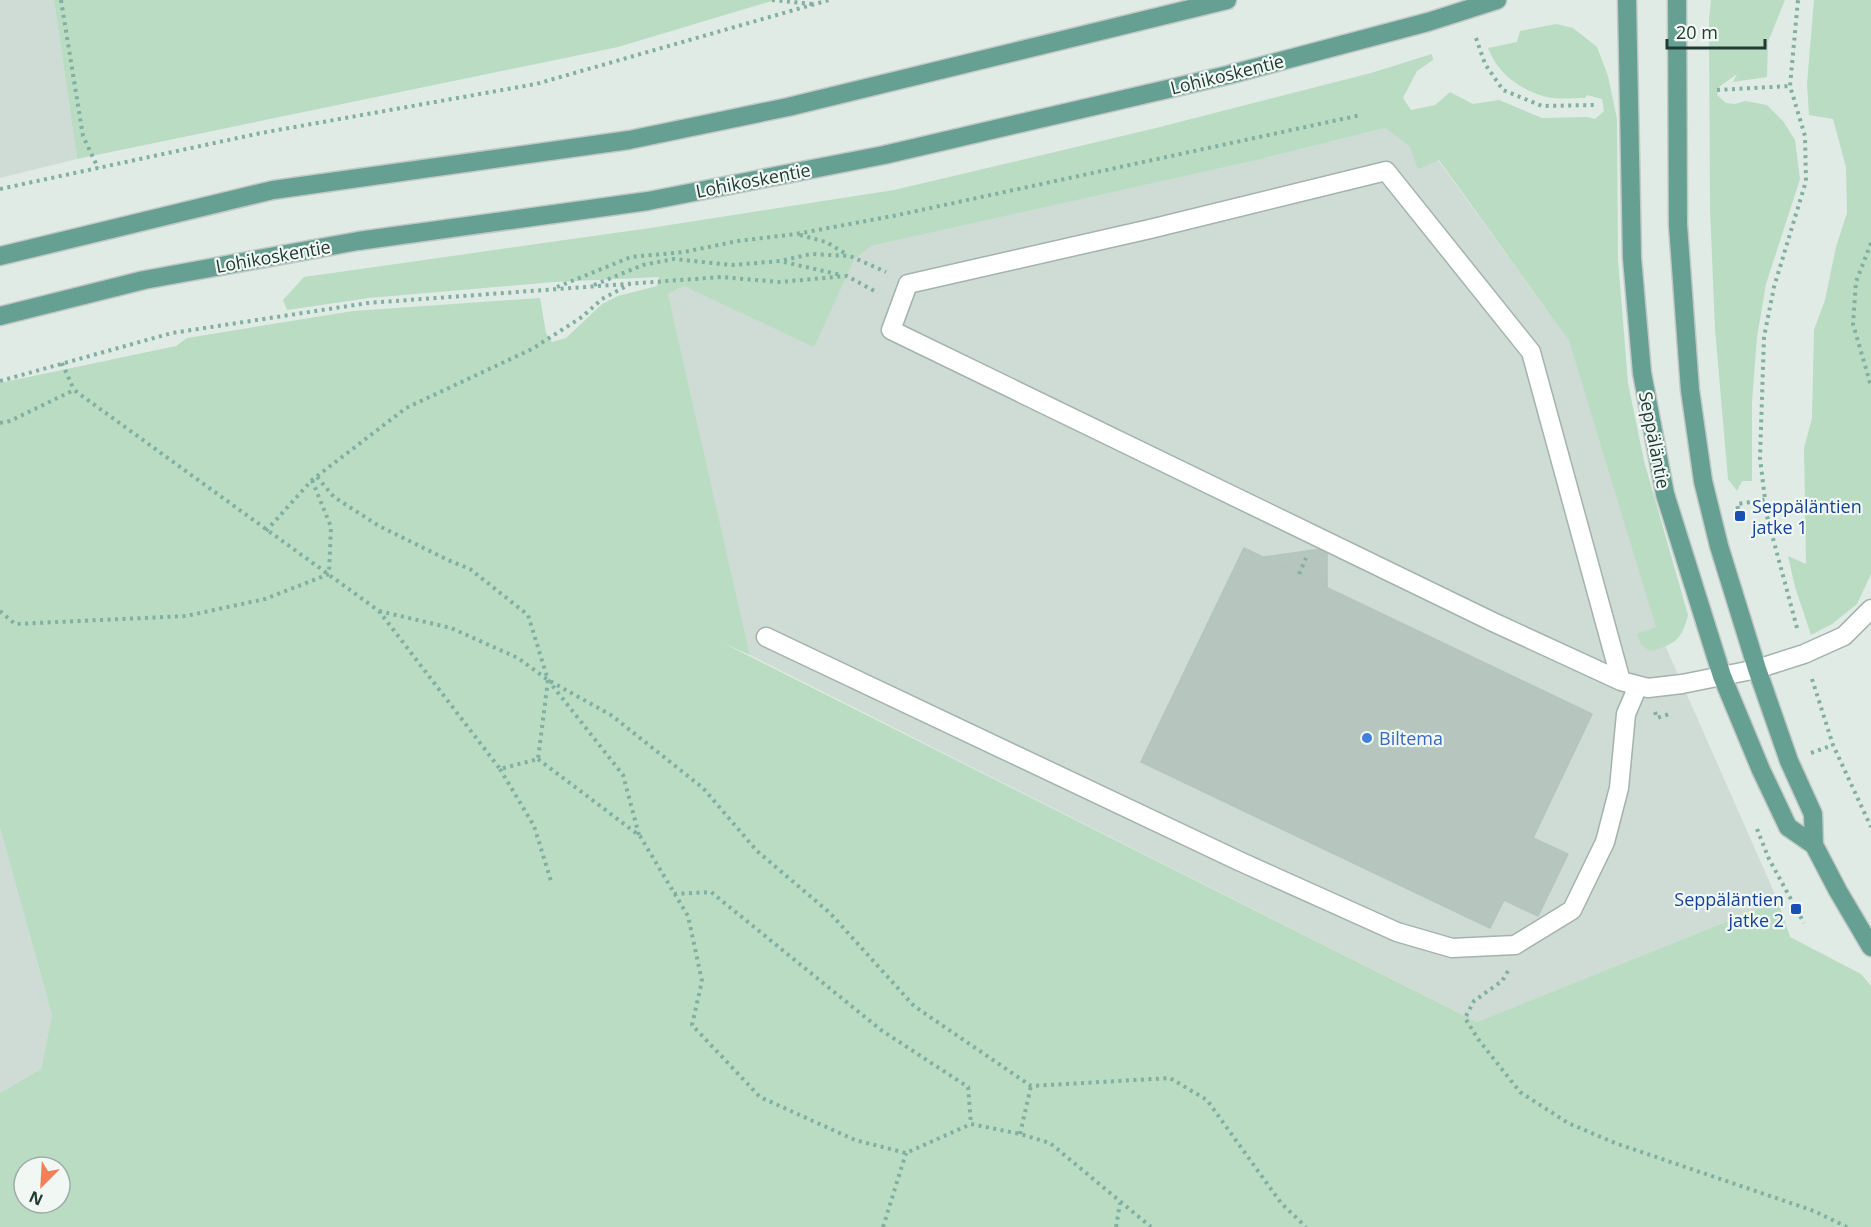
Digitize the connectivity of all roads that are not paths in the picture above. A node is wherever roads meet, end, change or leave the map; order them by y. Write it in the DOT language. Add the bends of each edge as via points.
graph roads {
  1 [pos="1227,0"];
  2 [pos="1497,0"];
  3 [pos="1627,0"];
  4 [pos="1677,0"];
  5 [pos="0,256"];
  6 [pos="0,316"];
  7 [pos="1871,609"];
  8 [pos="766,637"];
  9 [pos="1757,669"];
  10 [pos="1722,676"];
  11 [pos="1630,683"];
  12 [pos="1814,845"];
  13 [pos="1871,947"];
  1 -- 5 [label="main road" via="776,110 629,140 273,190"];
  2 -- 6 [label="main road, Lohikoskentie" via="1228,75 884,155 648,201 358,241 144,280"];
  3 -- 10 [label="main road, Seppäläntie" via="1632,258 1642,373 1665,494"];
  4 -- 9 [label="main road, Seppäläntie" via="1678,225 1690,390 1703,481"];
  7 -- 9 [label="lane" via="1844,636"];
  8 -- 11 [label="lane" via="1239,861 1397,932 1452,948 1515,945 1572,910 1605,842 1619,788"];
  9 -- 10 [label="lane"];
  9 -- 12 [label="main road, Seppäläntie" via="1789,761 1813,814"];
  10 -- 11 [label="lane" via="1648,688"];
  10 -- 12 [label="main road, Seppäläntie" via="1788,827"];
  11 -- 11 [label="lane" via="1531,352 1386,171 908,284 891,330 1493,622"];
  12 -- 13 [label="main road, Seppäläntie"];
}
